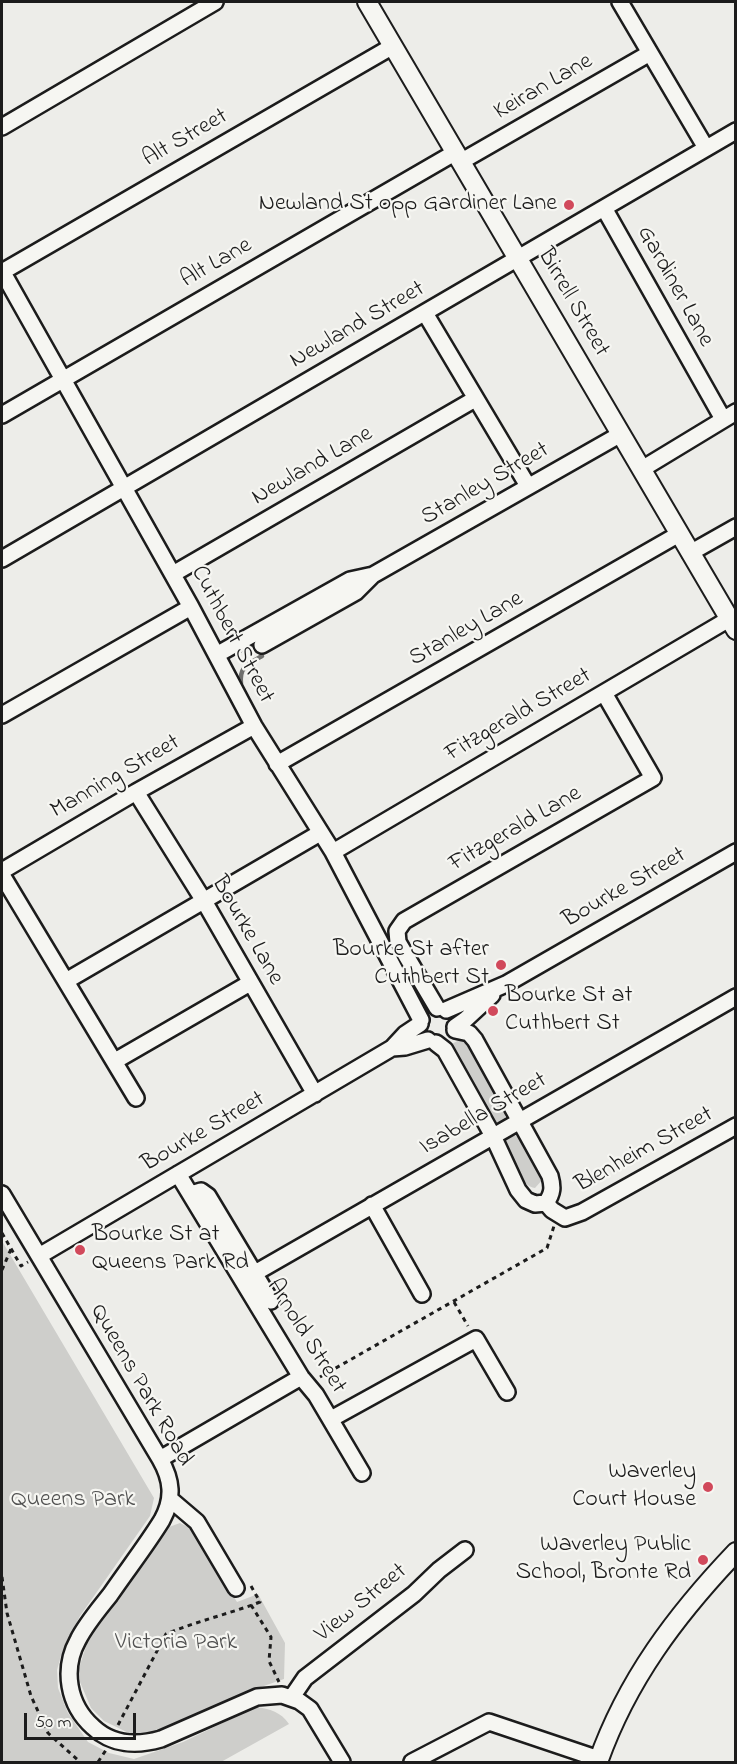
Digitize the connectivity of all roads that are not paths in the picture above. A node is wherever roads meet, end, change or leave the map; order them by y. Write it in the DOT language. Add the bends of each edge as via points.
graph roads {
  1 [pos="214,2"];
  2 [pos="367,2"];
  3 [pos="620,2"];
  4 [pos="393,46"];
  5 [pos="650,53"];
  6 [pos="2,127"];
  7 [pos="735,130"];
  8 [pos="706,147"];
  9 [pos="459,157"];
  10 [pos="604,208"];
  11 [pos="518,258"];
  12 [pos="2,272"];
  13 [pos="425,313"];
  14 [pos="63,379"];
  15 [pos="475,399"];
  16 [pos="2,415"];
  17 [pos="729,416"];
  18 [pos="621,434"];
  19 [pos="642,469"];
  20 [pos="528,486"];
  21 [pos="124,488"];
  22 [pos="735,527"];
  23 [pos="679,534"];
  24 [pos="690,554"];
  25 [pos="2,559"];
  26 [pos="173,574"];
  27 [pos="373,575"];
  28 [pos="191,607"];
  29 [pos="732,625"];
  30 [pos="262,645"];
  31 [pos="218,654"];
  32 [pos="604,693"];
  33 [pos="2,715"];
  34 [pos="254,726"];
  35 [pos="277,764"];
  36 [pos="136,792"];
  37 [pos="321,833"];
  38 [pos="333,852"];
  39 [pos="735,852"];
  40 [pos="2,873"];
  41 [pos="204,901"];
  42 [pos="66,981"];
  43 [pos="250,983"];
  44 [pos="506,984"];
  45 [pos="735,997"];
  46 [pos="441,1009"];
  47 [pos="421,1022"];
  48 [pos="455,1029"];
  49 [pos="432,1041"];
  50 [pos="392,1048"];
  51 [pos="115,1062"];
  52 [pos="315,1094"];
  53 [pos="136,1098"];
  54 [pos="520,1120"];
  55 [pos="735,1126"];
  56 [pos="493,1136"];
  57 [pos="178,1174"];
  58 [pos="2,1194"];
  59 [pos="191,1194"];
  60 [pos="546,1203"];
  61 [pos="372,1205"];
  62 [pos="39,1256"];
  63 [pos="255,1273"];
  64 [pos="422,1294"];
  65 [pos="271,1300"];
  66 [pos="306,1381"];
  67 [pos="507,1392"];
  68 [pos="331,1419"];
  69 [pos="160,1458"];
  70 [pos="363,1473"];
  71 [pos="170,1499"];
  72 [pos="465,1550"];
  73 [pos="735,1552"];
  74 [pos="242,1585"];
  75 [pos="292,1697"];
  76 [pos="598,1761"];
  77 [pos="342,1762"];
  78 [pos="412,1762"];
  1 -- 6 [label="street"];
  2 -- 4 [label="main road, Birrell Street"];
  3 -- 5 [label="street"];
  4 -- 9 [label="main road, Birrell Street"];
  4 -- 12 [label="street, Alt Street"];
  5 -- 8 [label="street"];
  5 -- 9 [label="street, Keiran Lane"];
  7 -- 8 [label="street, Newland Street"];
  8 -- 10 [label="street, Newland Street"];
  9 -- 11 [label="main road, Birrell Street"];
  9 -- 14 [label="street, Alt Lane"];
  10 -- 11 [label="street, Newland Street"];
  10 -- 17 [label="street, Gardiner Lane"];
  11 -- 13 [label="street, Newland Street"];
  11 -- 18 [label="main road, Birrell Street"];
  12 -- 14 [label="street, Cuthbert Street"];
  13 -- 15 [label="street"];
  13 -- 21 [label="street, Newland Street"];
  14 -- 16 [label="street, Alt Lane"];
  14 -- 21 [label="street, Cuthbert Street"];
  15 -- 20 [label="street"];
  15 -- 26 [label="street, Newland Lane"];
  17 -- 19 [label="street"];
  18 -- 19 [label="main road, Birrell Street"];
  18 -- 20 [label="street, Stanley Street"];
  19 -- 23 [label="main road, Birrell Street"];
  20 -- 27 [label="street, Stanley Street"];
  21 -- 25 [label="street, Newland Street"];
  21 -- 26 [label="street, Cuthbert Street"];
  22 -- 24 [label="street"];
  23 -- 24 [label="main road, Birrell Street"];
  23 -- 35 [label="street, Stanley Lane"];
  24 -- 29 [label="main road, Birrell Street"];
  26 -- 28 [label="street, Cuthbert Street"];
  27 -- 30 [label="street, Stanley Street" via="356,592"];
  27 -- 31 [label="street, Stanley Street" via="350,580"];
  28 -- 31 [label="street, Cuthbert Street"];
  28 -- 33 [label="street"];
  29 -- 32 [label="street, Fitzgerald Street"];
  31 -- 34 [label="street, Cuthbert Street"];
  32 -- 38 [label="street, Fitzgerald Street"];
  32 -- 46 [label="street, Fitzgerald Lane" via="652,778 404,921 397,931 398,942"];
  34 -- 35 [label="street, Cuthbert Street"];
  34 -- 36 [label="street, Manning Street"];
  35 -- 37 [label="street, Cuthbert Street"];
  36 -- 40 [label="street, Manning Street"];
  36 -- 41 [label="street, Bourke Lane"];
  37 -- 38 [label="street, Cuthbert Street"];
  37 -- 41 [label="street"];
  38 -- 47 [label="street, Cuthbert Street"];
  39 -- 44 [label="street, Bourke Street"];
  40 -- 42 [label="street"];
  41 -- 42 [label="street"];
  41 -- 43 [label="street, Bourke Lane"];
  42 -- 51 [label="street"];
  43 -- 51 [label="street"];
  43 -- 52 [label="street, Bourke Lane"];
  44 -- 46 [label="street, Bourke Street"];
  44 -- 48 [label="street, Bourke Street"];
  45 -- 54 [label="street, Isabella Street"];
  46 -- 47 [label="street" via="427,1011"];
  46 -- 48 [label="street" via="453,1017"];
  47 -- 49 [label="street" via="423,1034"];
  47 -- 50 [label="street, Bourke Street"];
  48 -- 49 [label="street" via="445,1041"];
  48 -- 54 [label="street" via="469,1033 475,1040"];
  49 -- 50 [label="street, Bourke Street"];
  49 -- 56 [label="street" via="445,1050"];
  50 -- 52 [label="street, Bourke Street"];
  51 -- 53 [label="street"];
  52 -- 57 [label="street, Bourke Street"];
  54 -- 56 [label="street, Isabella Street"];
  54 -- 60 [label="street" via="553,1186"];
  55 -- 60 [label="street, Blenheim Street" via="598,1205 565,1218"];
  56 -- 60 [label="street" via="518,1190 534,1204"];
  56 -- 61 [label="street, Isabella Street"];
  57 -- 59 [label="street, Arnold Street"];
  57 -- 62 [label="street, Bourke Street"];
  58 -- 62 [label="street, Queens Park Road"];
  59 -- 63 [label="street, Arnold Street" via="201,1191 208,1196"];
  59 -- 66 [label="street, Arnold Street"];
  61 -- 63 [label="street, Isabella Street"];
  61 -- 64 [label="street"];
  62 -- 69 [label="street, Queens Park Road"];
  63 -- 65 [label="street, Arnold Street"];
  66 -- 68 [label="street, Arnold Street"];
  66 -- 69 [label="street"];
  67 -- 68 [label="street" via="476,1339"];
  68 -- 70 [label="street, Arnold Street"];
  69 -- 71 [label="street, Queens Park Road" via="172,1489"];
  71 -- 74 [label="street" via="198,1522"];
  71 -- 75 [label="street, Queens Park Road" via="156,1531 78,1638 69,1666 71,1693 77,1708 94,1729 112,1739 149,1743 257,1697"];
  72 -- 75 [label="street, View Street" via="305,1677"];
  73 -- 76 [label="main road" via="692,1599 633,1683"];
  75 -- 77 [label="street" via="310,1709"];
  76 -- 78 [label="street" via="489,1722"];
}
